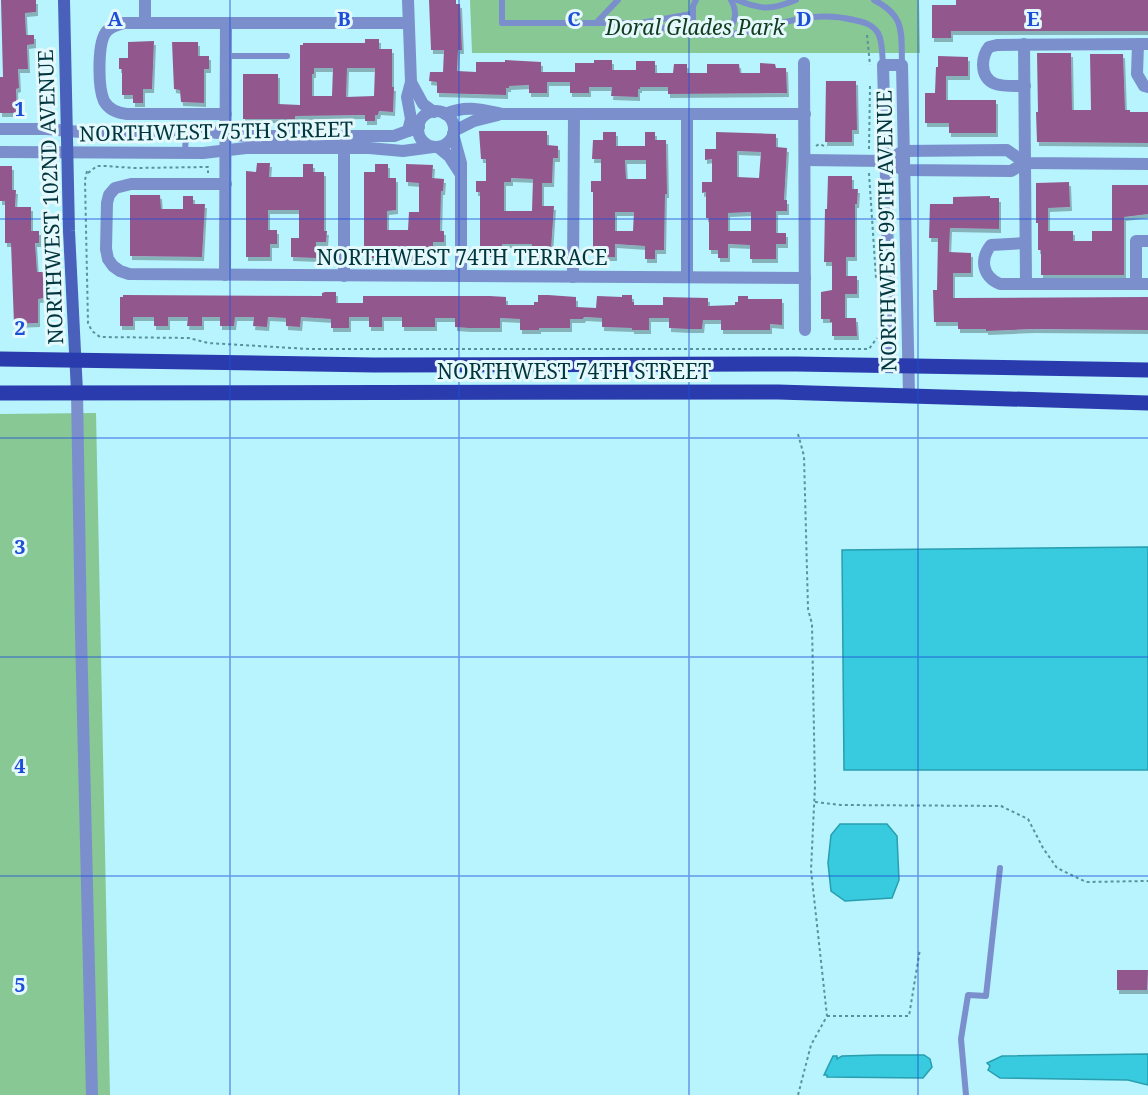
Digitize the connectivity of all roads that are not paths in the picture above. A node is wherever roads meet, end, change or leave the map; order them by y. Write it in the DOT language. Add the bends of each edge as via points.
graph roads {
  1 [pos="64,0"];
  2 [pos="145,0"];
  3 [pos="408,0"];
  4 [pos="502,0"];
  5 [pos="618,0"];
  6 [pos="696,0"];
  7 [pos="731,0"];
  8 [pos="736,0"];
  9 [pos="796,0"];
  10 [pos="874,0"];
  11 [pos="692,14"];
  12 [pos="145,23"];
  13 [pos="226,23"];
  14 [pos="408,23"];
  15 [pos="596,23"];
  16 [pos="641,23"];
  17 [pos="710,35"];
  18 [pos="717,35"];
  19 [pos="1024,44"];
  20 [pos="1143,44"];
  21 [pos="226,56"];
  22 [pos="287,56"];
  23 [pos="804,63"];
  24 [pos="883,65"];
  25 [pos="902,65"];
  26 [pos="411,82"];
  27 [pos="1024,86"];
  28 [pos="1148,87"];
  29 [pos="439,113"];
  30 [pos="226,114"];
  31 [pos="502,114"];
  32 [pos="574,114"];
  33 [pos="687,114"];
  34 [pos="805,114"];
  35 [pos="0,129"];
  36 [pos="413,129"];
  37 [pos="67,131"];
  38 [pos="186,132"];
  39 [pos="453,133"];
  40 [pos="226,134"];
  41 [pos="435,147"];
  42 [pos="344,148"];
  43 [pos="226,150"];
  44 [pos="993,150"];
  45 [pos="903,151"];
  46 [pos="0,152"];
  47 [pos="68,153"];
  48 [pos="185,153"];
  49 [pos="805,160"];
  50 [pos="885,161"];
  51 [pos="1025,163"];
  52 [pos="1148,164"];
  53 [pos="904,170"];
  54 [pos="993,171"];
  55 [pos="461,174"];
  56 [pos="226,184"];
  57 [pos="1148,241"];
  58 [pos="1025,243"];
  59 [pos="225,275"];
  60 [pos="344,276"];
  61 [pos="461,276"];
  62 [pos="573,277"];
  63 [pos="687,278"];
  64 [pos="805,278"];
  65 [pos="1026,284"];
  66 [pos="1142,284"];
  67 [pos="805,330"];
  68 [pos="0,359"];
  69 [pos="75,359"];
  70 [pos="891,367"];
  71 [pos="909,368"];
  72 [pos="1148,370"];
  73 [pos="77,392"];
  74 [pos="0,393"];
  75 [pos="909,395"];
  76 [pos="1148,403"];
  77 [pos="1000,868"];
  78 [pos="92,1095"];
  79 [pos="966,1095"];
  1 -- 37 [label="street, NORTHWEST 102ND AVENUE"];
  2 -- 12 [label="street"];
  3 -- 14 [label="street"];
  4 -- 15 [label="lane" via="502,23"];
  5 -- 15 [label="lane"];
  6 -- 11 [label="lane"];
  7 -- 18 [label="lane" via="734,22"];
  8 -- 9 [label="lane" via="772,8"];
  10 -- 25 [label="lane" via="885,5 899,21"];
  11 -- 16 [label="lane"];
  11 -- 17 [label="lane" via="697,28"];
  12 -- 13 [label="street"];
  12 -- 30 [label="street" via="114,26 102,40 101,93 111,109 127,114"];
  13 -- 14 [label="street"];
  13 -- 21 [label="street"];
  14 -- 26 [label="street"];
  15 -- 16 [label="lane"];
  16 -- 17 [label="lane"];
  17 -- 18 [label="lane"];
  18 -- 24 [label="lane" via="746,33 794,19 849,19 873,26 879,35"];
  19 -- 20 [label="street"];
  19 -- 27 [label="street"];
  19 -- 27 [label="street" via="989,47 983,58 985,77 990,82 998,86"];
  20 -- 28 [label="street" via="1137,74"];
  21 -- 22 [label="lane"];
  21 -- 30 [label="street"];
  23 -- 34 [label="street"];
  24 -- 25 [label="street"];
  24 -- 50 [label="street, NORTHWEST 99TH AVENUE"];
  25 -- 45 [label="street, NORTHWEST 99TH AVENUE"];
  26 -- 29 [label="street" via="423,104"];
  26 -- 36 [label="street" via="407,97"];
  27 -- 51 [label="street"];
  29 -- 31 [label="street" via="459,108"];
  29 -- 36 [label="street" via="424,117"];
  29 -- 39 [label="street" via="452,122"];
  30 -- 40 [label="street"];
  31 -- 32 [label="street"];
  31 -- 39 [label="street" via="474,121"];
  32 -- 33 [label="street"];
  32 -- 62 [label="street"];
  33 -- 34 [label="street"];
  33 -- 63 [label="street"];
  34 -- 49 [label="street"];
  35 -- 37 [label="street, NORTHWEST 75TH STREET"];
  36 -- 40 [label="street, NORTHWEST 75TH STREET" via="386,136"];
  36 -- 41 [label="street"];
  37 -- 38 [label="street, NORTHWEST 75TH STREET"];
  37 -- 47 [label="street, NORTHWEST 102ND AVENUE"];
  38 -- 40 [label="street, NORTHWEST 75TH STREET"];
  38 -- 48 [label="lane"];
  39 -- 41 [label="street" via="448,142"];
  39 -- 55 [label="street"];
  40 -- 43 [label="street"];
  41 -- 42 [label="street, NORTHWEST 75TH STREET" via="403,151"];
  41 -- 55 [label="street" via="448,156"];
  42 -- 43 [label="street, NORTHWEST 75TH STREET"];
  42 -- 60 [label="street"];
  43 -- 48 [label="street, NORTHWEST 75TH STREET"];
  43 -- 56 [label="street"];
  44 -- 45 [label="street"];
  44 -- 51 [label="street" via="1007,150"];
  44 -- 54 [label="street" via="998,160"];
  45 -- 50 [label="street"];
  45 -- 53 [label="street, NORTHWEST 99TH AVENUE"];
  46 -- 47 [label="street, NORTHWEST 75TH STREET"];
  47 -- 48 [label="street, NORTHWEST 75TH STREET"];
  47 -- 69 [label="street, NORTHWEST 102ND AVENUE"];
  49 -- 50 [label="street"];
  49 -- 64 [label="street"];
  50 -- 53 [label="street"];
  50 -- 70 [label="street, NORTHWEST 99TH AVENUE"];
  51 -- 52 [label="street"];
  51 -- 54 [label="street" via="1011,171"];
  51 -- 58 [label="street"];
  53 -- 54 [label="street"];
  53 -- 71 [label="street, NORTHWEST 99TH AVENUE"];
  55 -- 61 [label="street"];
  56 -- 59 [label="street"];
  56 -- 59 [label="street, NORTHWEST 74TH TERRACE" via="122,185 110,195 106,214 108,259 120,272"];
  57 -- 66 [label="street" via="1136,241"];
  58 -- 65 [label="street"];
  58 -- 65 [label="street" via="991,245 985,267 992,281"];
  59 -- 60 [label="street, NORTHWEST 74TH TERRACE"];
  60 -- 61 [label="street, NORTHWEST 74TH TERRACE"];
  61 -- 62 [label="street, NORTHWEST 74TH TERRACE"];
  62 -- 63 [label="street, NORTHWEST 74TH TERRACE"];
  63 -- 64 [label="street, NORTHWEST 74TH TERRACE"];
  64 -- 67 [label="street"];
  65 -- 66 [label="street"];
  68 -- 69 [label="main road, NORTHWEST 74TH STREET"];
  69 -- 70 [label="main road, NORTHWEST 74TH STREET" via="374,365"];
  69 -- 73 [label="street, NORTHWEST 102ND AVENUE"];
  70 -- 71 [label="main road, NORTHWEST 74TH STREET"];
  71 -- 72 [label="main road, NORTHWEST 74TH STREET"];
  71 -- 75 [label="street, NORTHWEST 99TH AVENUE"];
  73 -- 74 [label="main road, NORTHWEST 74TH STREET"];
  73 -- 75 [label="main road, NORTHWEST 74TH STREET"];
  73 -- 78 [label="street"];
  75 -- 76 [label="main road, NORTHWEST 74TH STREET"];
  77 -- 79 [label="lane" via="986,996 968,995 961,1039"];
}
